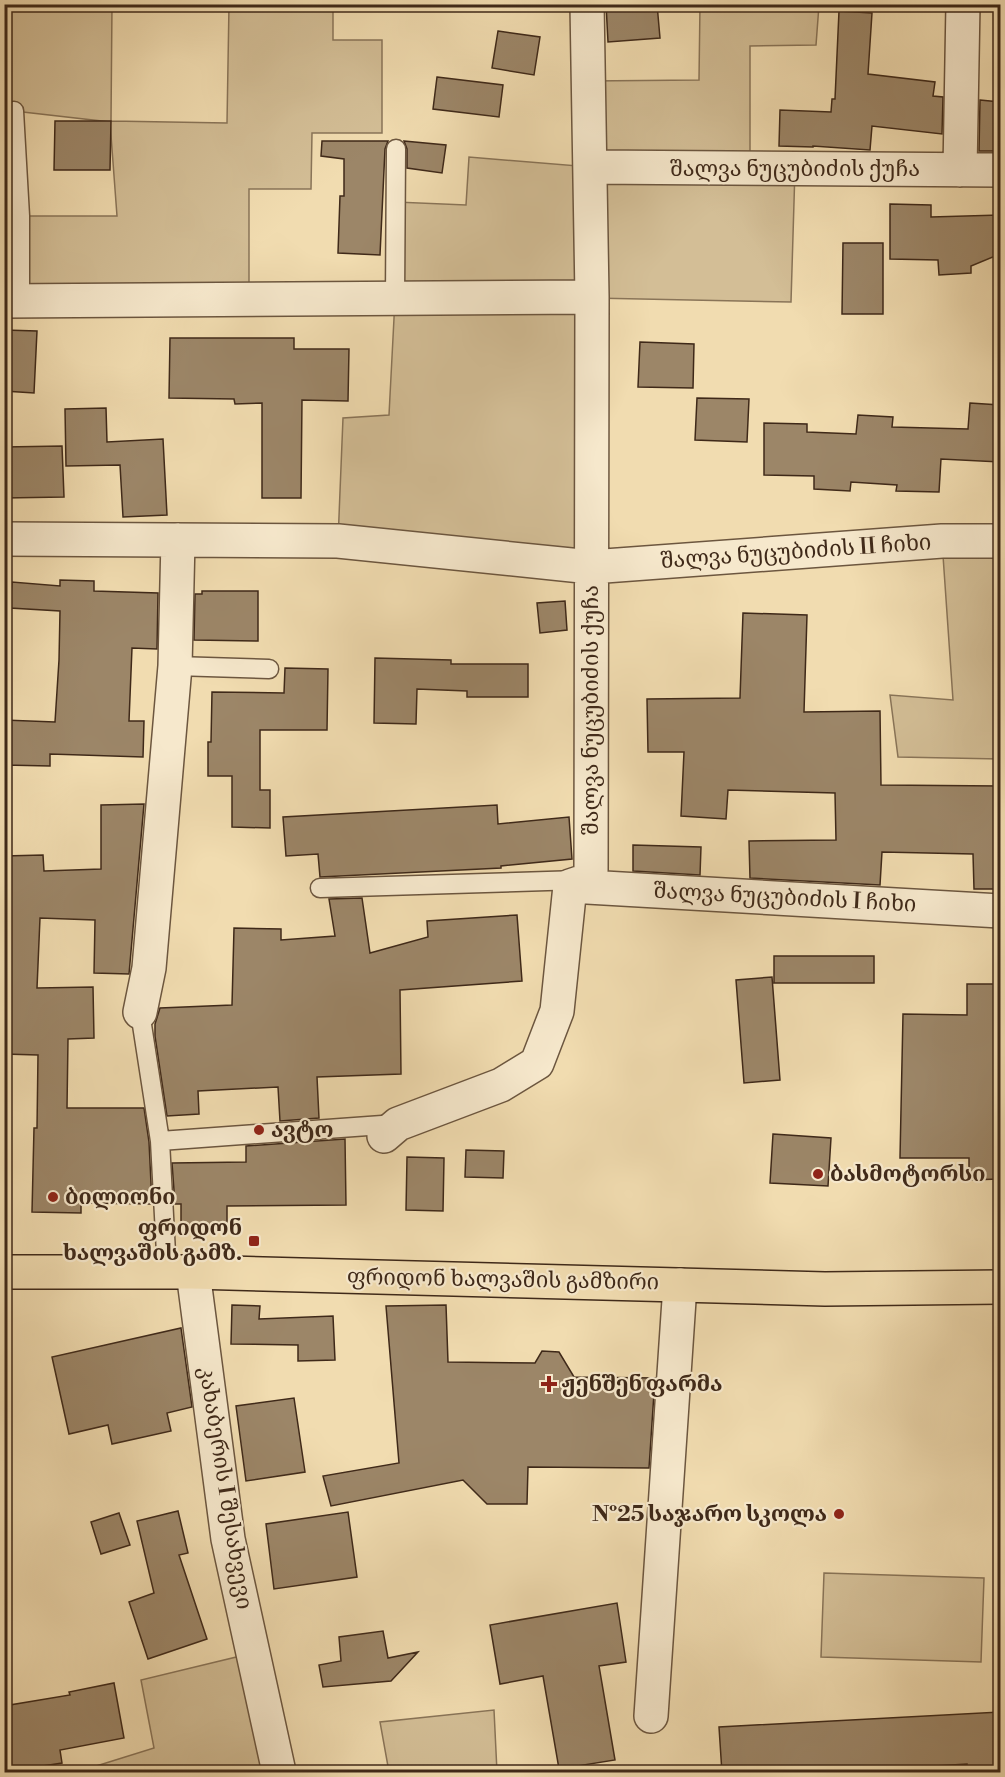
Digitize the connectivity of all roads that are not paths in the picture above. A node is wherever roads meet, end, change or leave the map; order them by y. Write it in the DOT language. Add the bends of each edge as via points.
graph roads {
  1 [pos="587,4"];
  2 [pos="963,4"];
  3 [pos="14,111"];
  4 [pos="396,149"];
  5 [pos="590,167"];
  6 [pos="960,170"];
  7 [pos="1000,170"];
  8 [pos="592,297"];
  9 [pos="395,299"];
  10 [pos="12,301"];
  11 [pos="4,539"];
  12 [pos="178,540"];
  13 [pos="1000,541"];
  14 [pos="591,567"];
  15 [pos="175,666"];
  16 [pos="269,669"];
  17 [pos="580,883"];
  18 [pos="320,888"];
  19 [pos="1000,911"];
  20 [pos="140,1012"];
  21 [pos="391,1130"];
  22 [pos="160,1141"];
  23 [pos="4,1272"];
  24 [pos="180,1272"];
  25 [pos="680,1285"];
  26 [pos="1000,1287"];
  27 [pos="651,1716"];
  28 [pos="279,1773"];
  1 -- 5 [label="street, შალვა ნუცუბიძის ქუჩა"];
  2 -- 6 [label="street"];
  3 -- 10 [label="lane" via="20,216"];
  4 -- 9 [label="lane"];
  5 -- 6 [label="street, შალვა ნუცუბიძის ქუჩა"];
  5 -- 8 [label="street, შალვა ნუცუბიძის ქუჩა"];
  6 -- 7 [label="street, შალვა ნუცუბიძის ქუჩა"];
  8 -- 9 [label="street"];
  8 -- 14 [label="street, შალვა ნუცუბიძის ქუჩა"];
  9 -- 10 [label="street"];
  11 -- 12 [label="street, შალვა ნუცუბიძის II ჩიხი"];
  12 -- 14 [label="street, შალვა ნუცუბიძის II ჩიხი" via="338,541"];
  12 -- 15 [label="street"];
  13 -- 14 [label="street, შალვა ნუცუბიძის II ჩიხი" via="942,541"];
  14 -- 17 [label="street, შალვა ნუცუბიძის ქუჩა"];
  15 -- 16 [label="lane"];
  15 -- 20 [label="street" via="149,968"];
  17 -- 18 [label="lane"];
  17 -- 19 [label="street, შალვა ნუცუბიძის I ჩიხი"];
  17 -- 21 [label="street, შალვა ნუცუბიძის ქუჩა" via="557,1011 537,1064 501,1085"];
  20 -- 22 [label="lane"];
  21 -- 22 [label="lane"];
  22 -- 24 [label="lane"];
  23 -- 24 [label="highway, ფრიდონ ხალვაშის გამზირი"];
  24 -- 25 [label="highway, ფრიდონ ხალვაშის გამზირი"];
  24 -- 28 [label="street, კახაბერის I შესახვევი" via="228,1539"];
  25 -- 26 [label="highway, ფრიდონ ხალვაშის გამზირი" via="825,1289"];
  25 -- 27 [label="street"];
}
